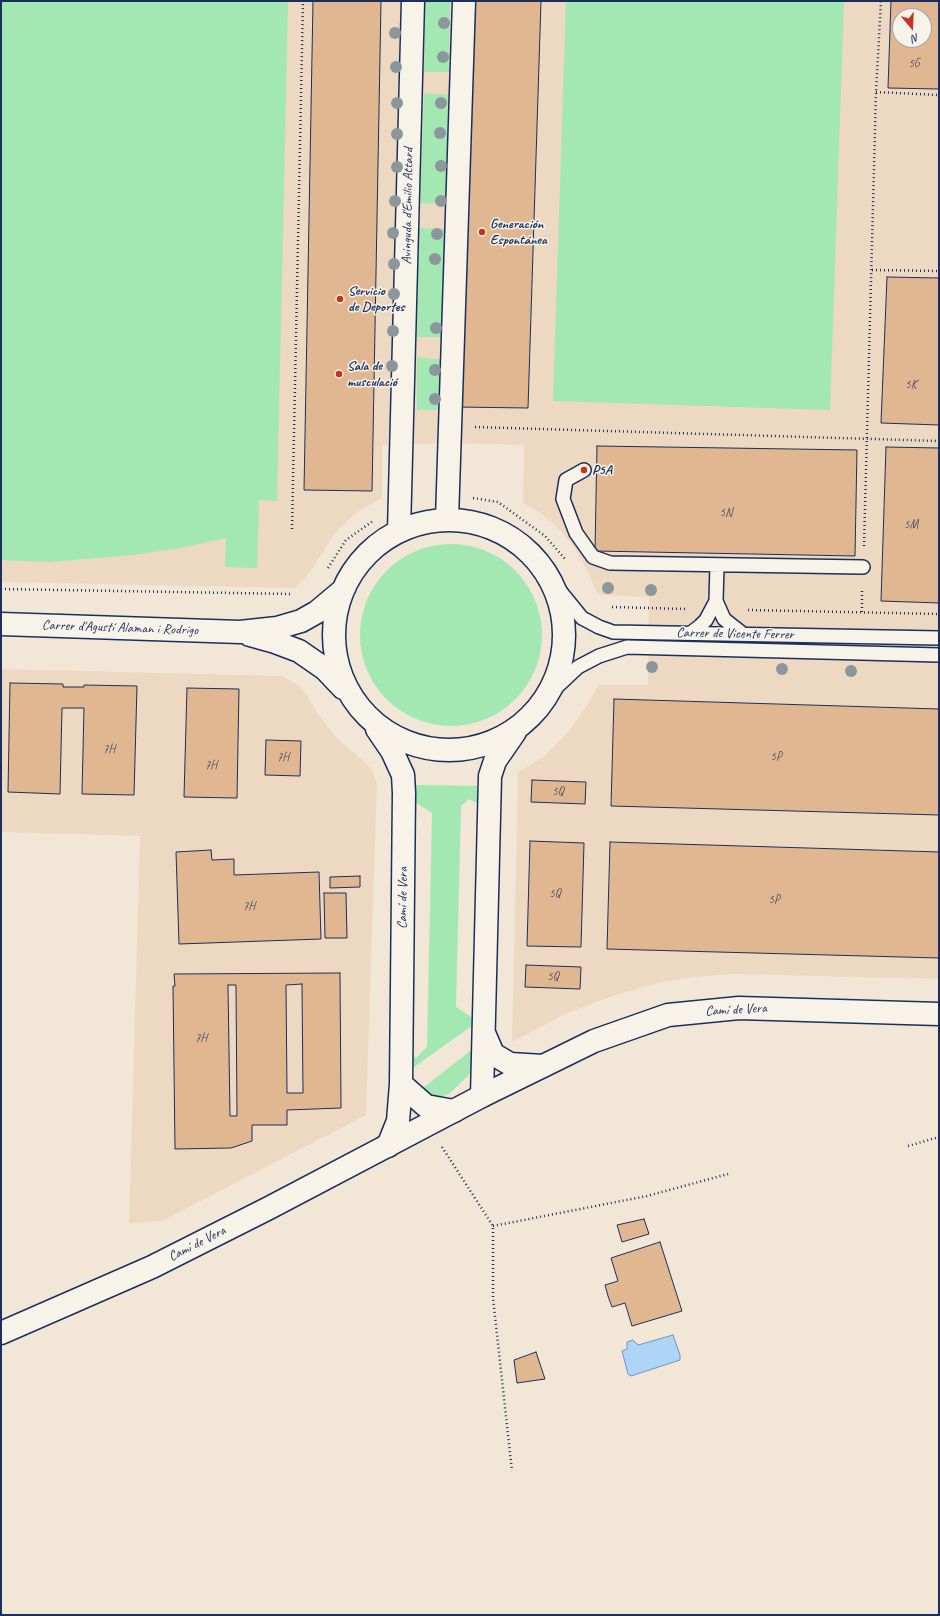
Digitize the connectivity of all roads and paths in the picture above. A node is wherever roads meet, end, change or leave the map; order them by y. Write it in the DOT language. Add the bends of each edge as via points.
graph roads {
  1 [pos="303,1"];
  2 [pos="414,1"];
  3 [pos="464,1"];
  4 [pos="881,1"];
  5 [pos="876,92"];
  6 [pos="939,95"];
  7 [pos="871,270"];
  8 [pos="939,271"];
  9 [pos="515,428"];
  10 [pos="867,439"];
  11 [pos="939,441"];
  12 [pos="584,470"];
  13 [pos="448,494"];
  14 [pos="401,502"];
  15 [pos="447,519"];
  16 [pos="292,529"];
  17 [pos="399,531"];
  18 [pos="567,561"];
  19 [pos="717,566"];
  20 [pos="863,568"];
  21 [pos="327,570"];
  22 [pos="552,581"];
  23 [pos="1,589"];
  24 [pos="342,591"];
  25 [pos="295,594"];
  26 [pos="716,601"];
  27 [pos="611,607"];
  28 [pos="689,609"];
  29 [pos="744,610"];
  30 [pos="862,612"];
  31 [pos="939,614"];
  32 [pos="1,624"];
  33 [pos="240,632"];
  34 [pos="691,634"];
  35 [pos="743,634"];
  36 [pos="939,638"];
  37 [pos="939,655"];
  38 [pos="350,696"];
  39 [pos="546,697"];
  40 [pos="372,721"];
  41 [pos="521,724"];
  42 [pos="939,1014"];
  43 [pos="484,1033"];
  44 [pos="543,1066"];
  45 [pos="401,1084"];
  46 [pos="482,1096"];
  47 [pos="454,1111"];
  48 [pos="428,1125"];
  49 [pos="939,1137"];
  50 [pos="388,1146"];
  51 [pos="908,1146"];
  52 [pos="728,1174"];
  53 [pos="493,1226"];
  54 [pos="1,1333"];
  55 [pos="512,1471"];
  1 -- 16 [label="path"];
  2 -- 14 [label="street, Avinguda d'Emilio Attard"];
  3 -- 13 [label="street"];
  4 -- 5 [label="path"];
  5 -- 6 [label="path"];
  5 -- 7 [label="path"];
  7 -- 8 [label="path"];
  7 -- 10 [label="path"];
  9 -- 10 [label="path"];
  10 -- 11 [label="path"];
  10 -- 20 [label="path"];
  12 -- 19 [label="lane" via="566,480 563,499 576,533 592,557 610,563"];
  13 -- 15 [label="street"];
  13 -- 18 [label="path" via="498,502 545,536"];
  14 -- 17 [label="street, Avinguda d'Emilio Attard"];
  14 -- 21 [label="path" via="346,540"];
  15 -- 17 [label="street" via="423,522"];
  15 -- 22 [label="street" via="479,523 508,535 533,555"];
  17 -- 24 [label="street" via="375,546 356,567"];
  19 -- 20 [label="lane"];
  19 -- 26 [label="lane"];
  20 -- 30 [label="path"];
  22 -- 34 [label="lane, Carrer de Vicente Ferrer" via="582,618 599,627 614,632"];
  22 -- 39 [label="street" via="562,610 565,640 559,669"];
  23 -- 25 [label="path"];
  24 -- 33 [label="street, Carrer d'Agustí Alaman i Rodrigo" via="317,612 301,621 277,628"];
  24 -- 38 [label="street" via="333,626 336,662"];
  26 -- 34 [label="lane" via="706,620"];
  26 -- 35 [label="lane" via="724,619"];
  27 -- 28 [label="path"];
  29 -- 30 [label="path"];
  30 -- 31 [label="path"];
  32 -- 33 [label="street, Carrer d'Agustí Alaman i Rodrigo"];
  33 -- 38 [label="street, Carrer d'Agustí Alaman i Rodrigo" via="299,651 324,669"];
  34 -- 35 [label="lane, Carrer de Vicente Ferrer"];
  35 -- 36 [label="lane, Carrer de Vicente Ferrer"];
  37 -- 39 [label="lane, Carrer de Vicente Ferrer" via="627,647 578,667"];
  38 -- 40 [label="street, Carrer d'Agustí Alaman i Rodrigo"];
  39 -- 41 [label="street"];
  40 -- 41 [label="street" via="399,739 430,748 462,750 493,741"];
  40 -- 45 [label="street, Camí de Vera" via="392,751 403,775"];
  41 -- 43 [label="street, Camí de Vera" via="494,761 490,776"];
  42 -- 44 [label="street, Camí de Vera" via="739,1008 668,1015 594,1041"];
  43 -- 44 [label="street, Camí de Vera" via="493,1054 510,1064"];
  43 -- 46 [label="street, Camí de Vera"];
  44 -- 46 [label="street, Camí de Vera"];
  45 -- 47 [label="street" via="426,1106"];
  45 -- 50 [label="street, Camí de Vera" via="398,1121"];
  46 -- 47 [label="street, Camí de Vera"];
  47 -- 48 [label="street, Camí de Vera"];
  48 -- 50 [label="street, Camí de Vera"];
  48 -- 53 [label="path"];
  49 -- 51 [label="path"];
  50 -- 54 [label="street, Camí de Vera" via="152,1267"];
  52 -- 53 [label="path" via="647,1196"];
  53 -- 55 [label="path" via="493,1298"];
}
